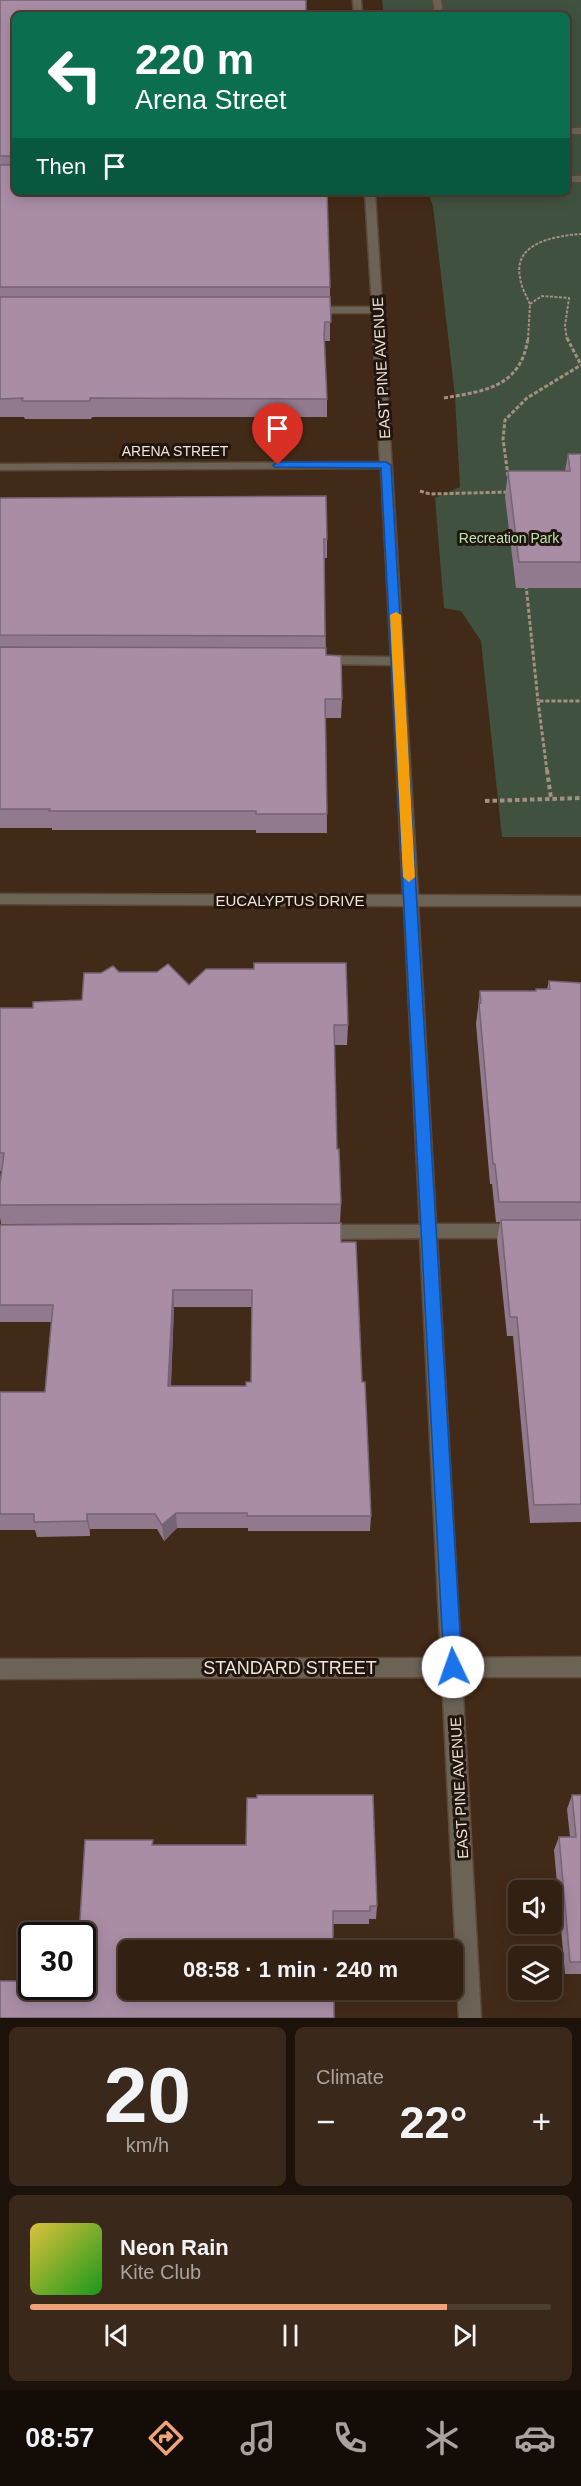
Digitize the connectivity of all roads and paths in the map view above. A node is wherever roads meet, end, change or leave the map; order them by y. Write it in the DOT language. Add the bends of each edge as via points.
graph roads {
  1 [pos="370,195"];
  2 [pos="581,234"];
  3 [pos="530,304"];
  4 [pos="378,309"];
  5 [pos="295,310"];
  6 [pos="581,365"];
  7 [pos="444,398"];
  8 [pos="386,465"];
  9 [pos="0,467"];
  10 [pos="509,481"];
  11 [pos="419,491"];
  12 [pos="510,492"];
  13 [pos="517,492"];
  14 [pos="516,497"];
  15 [pos="525,577"];
  16 [pos="305,660"];
  17 [pos="398,661"];
  18 [pos="538,700"];
  19 [pos="581,700"];
  20 [pos="551,798"];
  21 [pos="581,798"];
  22 [pos="485,801"];
  23 [pos="0,899"];
  24 [pos="410,900"];
  25 [pos="581,901"];
  26 [pos="534,1231"];
  27 [pos="309,1232"];
  28 [pos="428,1232"];
  29 [pos="453,1667"];
  30 [pos="581,1667"];
  31 [pos="0,1669"];
  32 [pos="470,2018"];
  1 -- 4 [label="street, EAST PINE AVENUE"];
  2 -- 3 [label="path" via="554,237 525,251 518,271"];
  3 -- 6 [label="path" via="542,296 569,298 564,325 567,343"];
  3 -- 7 [label="path" via="523,361 509,378 482,391"];
  4 -- 5 [label="street"];
  4 -- 8 [label="street, EAST PINE AVENUE"];
  6 -- 10 [label="path" via="506,418 503,428"];
  8 -- 9 [label="street, ARENA STREET"];
  8 -- 17 [label="street, EAST PINE AVENUE"];
  11 -- 12 [label="path"];
  12 -- 13 [label="path"];
  12 -- 14 [label="path"];
  15 -- 18 [label="path"];
  16 -- 17 [label="street"];
  17 -- 24 [label="street, EAST PINE AVENUE"];
  18 -- 19 [label="path"];
  18 -- 20 [label="path"];
  20 -- 21 [label="path"];
  20 -- 22 [label="path"];
  23 -- 24 [label="street, EUCALYPTUS DRIVE"];
  24 -- 25 [label="street, EUCALYPTUS DRIVE"];
  24 -- 28 [label="street, EAST PINE AVENUE"];
  26 -- 28 [label="street"];
  27 -- 28 [label="street"];
  28 -- 29 [label="street, EAST PINE AVENUE"];
  29 -- 30 [label="street, STANDARD STREET"];
  29 -- 31 [label="street, STANDARD STREET"];
  29 -- 32 [label="street, EAST PINE AVENUE"];
}
